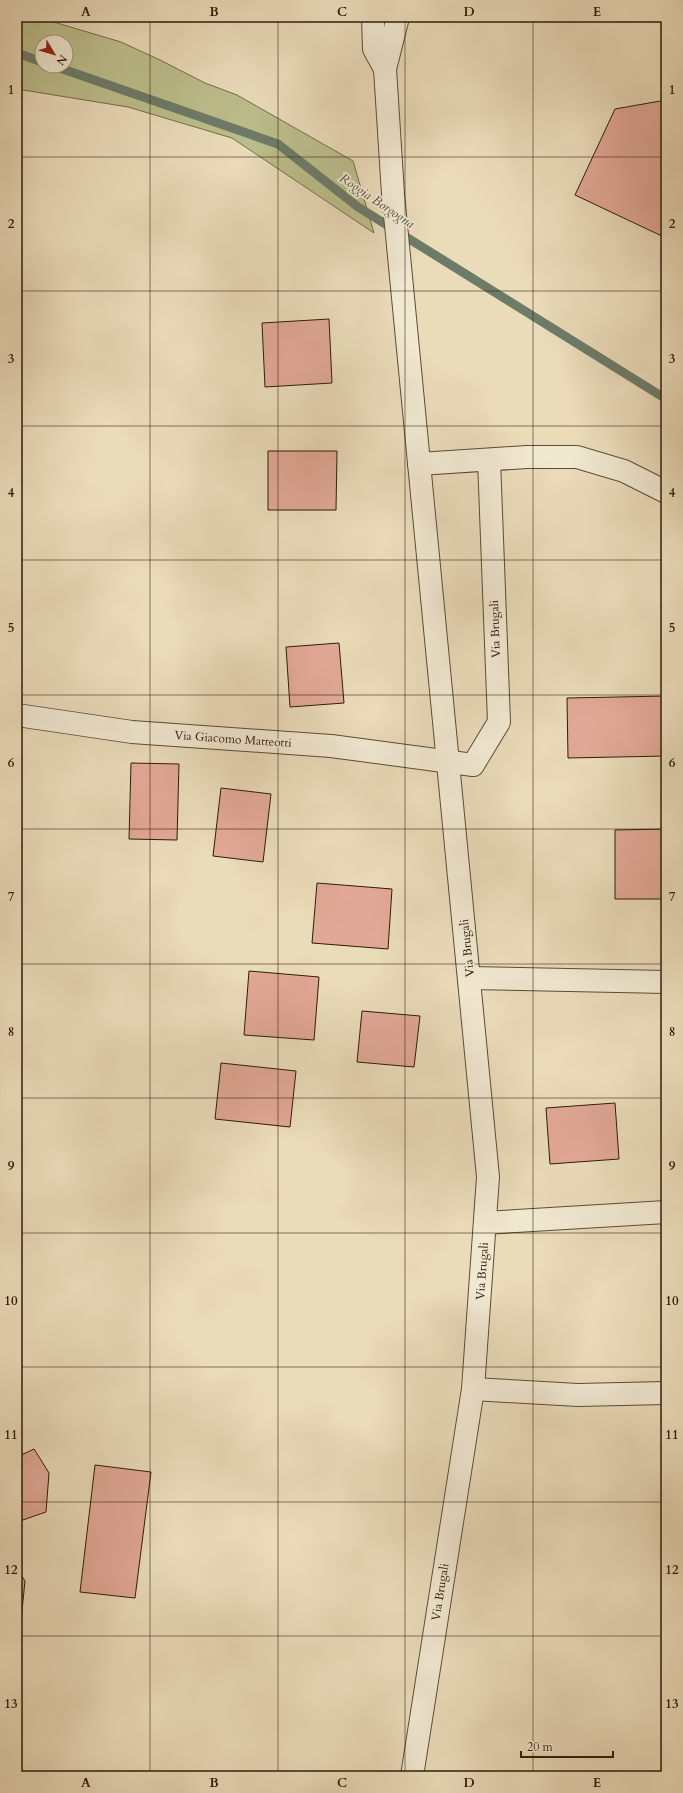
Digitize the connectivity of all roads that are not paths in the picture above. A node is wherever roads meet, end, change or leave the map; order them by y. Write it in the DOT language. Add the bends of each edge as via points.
graph roads {
  1 [pos="373,17"];
  2 [pos="398,17"];
  3 [pos="385,69"];
  4 [pos="489,460"];
  5 [pos="419,464"];
  6 [pos="666,492"];
  7 [pos="17,715"];
  8 [pos="448,762"];
  9 [pos="470,978"];
  10 [pos="666,982"];
  11 [pos="666,1212"];
  12 [pos="485,1223"];
  13 [pos="472,1389"];
  14 [pos="666,1393"];
  15 [pos="412,1776"];
  1 -- 3 [label="street" via="374,49"];
  2 -- 3 [label="street"];
  3 -- 5 [label="street, Via Brugali" via="393,194"];
  4 -- 5 [label="street"];
  4 -- 6 [label="street" via="577,457 624,471"];
  4 -- 8 [label="street, Via Brugali" via="499,722 473,765"];
  5 -- 8 [label="street, Via Brugali"];
  7 -- 8 [label="street, Via Giacomo Matteotti" via="132,732 331,746"];
  8 -- 9 [label="street, Via Brugali"];
  9 -- 10 [label="street"];
  9 -- 12 [label="street, Via Brugali" via="488,1177"];
  11 -- 12 [label="street"];
  12 -- 13 [label="street, Via Brugali"];
  13 -- 14 [label="street" via="578,1395"];
  13 -- 15 [label="street, Via Brugali"];
}
